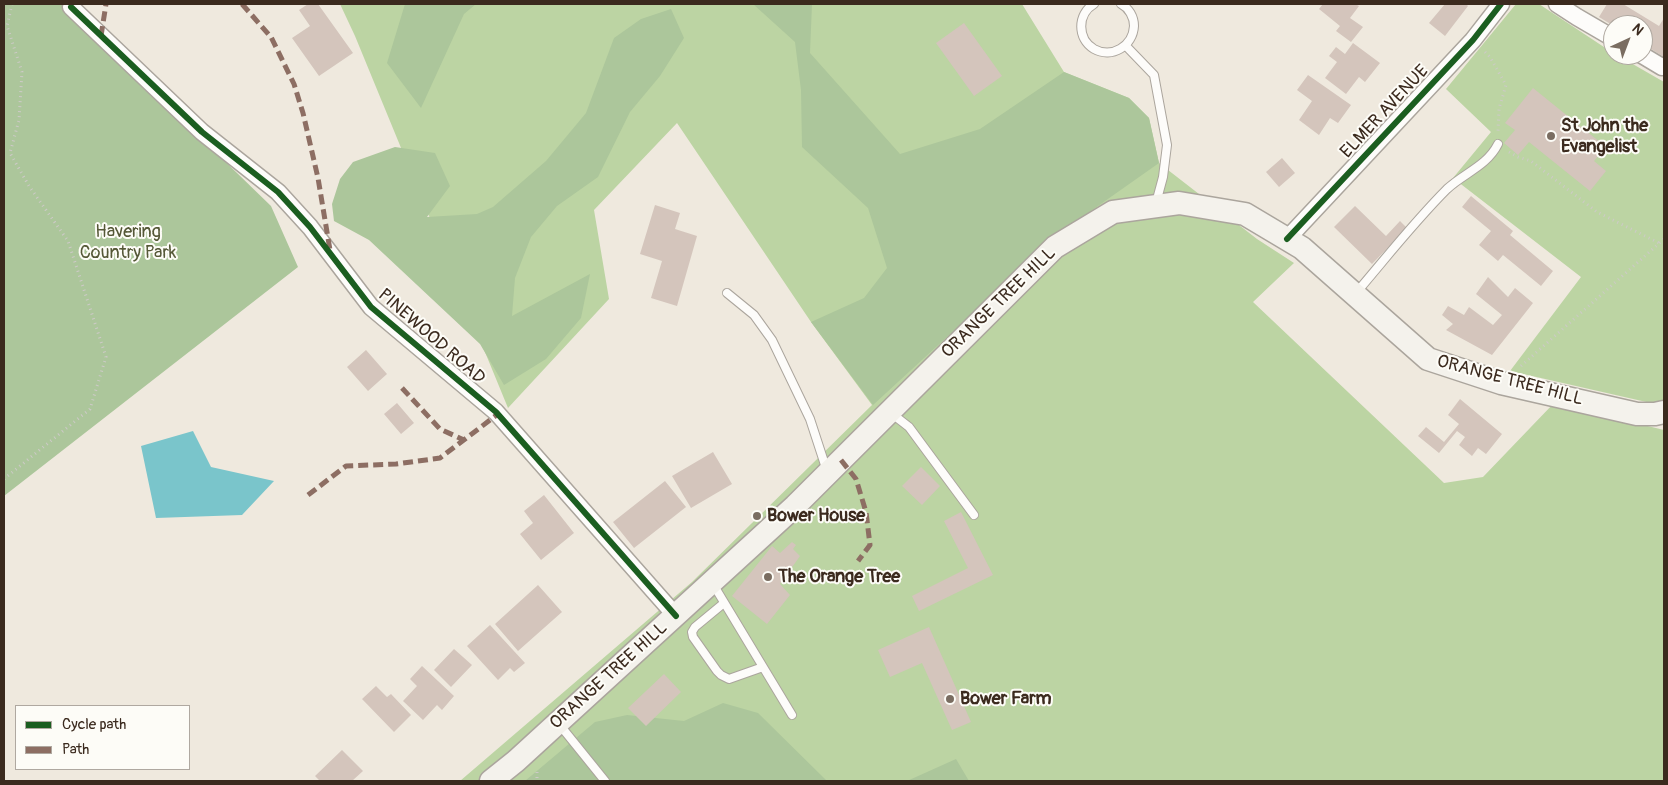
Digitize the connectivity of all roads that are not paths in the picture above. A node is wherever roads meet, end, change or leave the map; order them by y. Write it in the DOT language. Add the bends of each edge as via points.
graph roads {
  1 [pos="1094,4"];
  2 [pos="1121,4"];
  3 [pos="1501,4"];
  4 [pos="1557,4"];
  5 [pos="72,7"];
  6 [pos="1603,32"];
  7 [pos="1126,46"];
  8 [pos="1653,62"];
  9 [pos="1664,66"];
  10 [pos="1498,144"];
  11 [pos="1156,206"];
  12 [pos="1288,239"];
  13 [pos="727,293"];
  14 [pos="1355,295"];
  15 [pos="889,411"];
  16 [pos="1664,412"];
  17 [pos="827,473"];
  18 [pos="974,515"];
  19 [pos="712,583"];
  20 [pos="724,603"];
  21 [pos="676,616"];
  22 [pos="763,667"];
  23 [pos="792,715"];
  24 [pos="558,722"];
  25 [pos="491,781"];
  26 [pos="606,781"];
  1 -- 7 [label="lane" via="1084,12 1081,21 1083,38 1103,52 1113,52"];
  2 -- 7 [label="lane" via="1132,15 1134,24"];
  3 -- 12 [label="street, ELMER AVENUE" via="1473,40"];
  4 -- 6 [label="street"];
  5 -- 21 [label="street, PINEWOOD ROAD" via="202,132 278,192 371,308 496,412"];
  7 -- 11 [label="lane" via="1154,75 1166,145"];
  8 -- 9 [label="street"];
  10 -- 14 [label="lane" via="1480,166 1450,187 1415,221"];
  11 -- 12 [label="main road, ORANGE TREE HILL" via="1179,203 1245,214"];
  11 -- 15 [label="main road, ORANGE TREE HILL" via="1113,212 1055,247"];
  12 -- 14 [label="main road, ORANGE TREE HILL"];
  13 -- 17 [label="lane" via="754,315 772,340 810,419"];
  14 -- 16 [label="main road, ORANGE TREE HILL" via="1428,359 1501,383 1637,414"];
  15 -- 17 [label="main road, ORANGE TREE HILL"];
  15 -- 18 [label="lane" via="909,428"];
  17 -- 19 [label="main road, ORANGE TREE HILL"];
  19 -- 20 [label="lane"];
  19 -- 21 [label="main road, ORANGE TREE HILL"];
  20 -- 22 [label="lane"];
  20 -- 22 [label="lane" via="699,623 692,637 721,675 729,679"];
  21 -- 24 [label="main road, ORANGE TREE HILL"];
  22 -- 23 [label="lane"];
  24 -- 25 [label="main road, ORANGE TREE HILL"];
  24 -- 26 [label="lane"];
}
